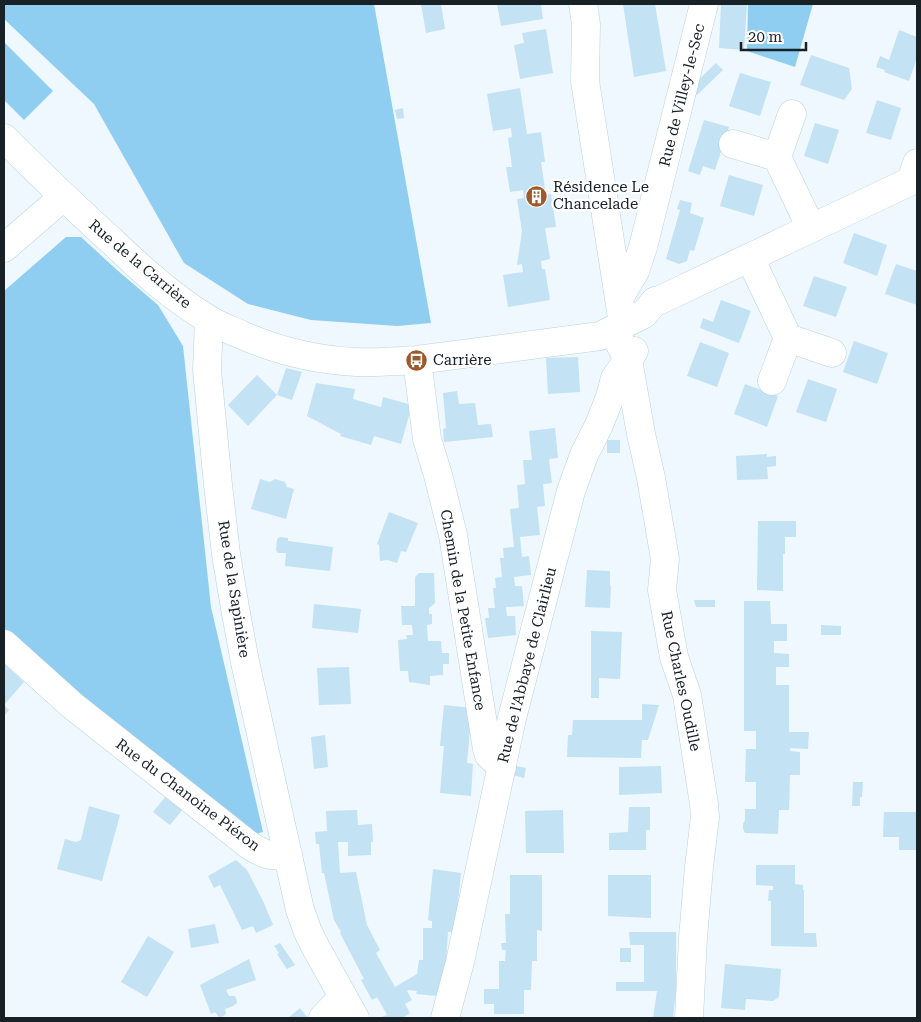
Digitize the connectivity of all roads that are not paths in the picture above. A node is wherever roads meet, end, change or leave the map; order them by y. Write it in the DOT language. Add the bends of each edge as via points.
graph roads {
  1 [pos="583,4"];
  2 [pos="704,4"];
  3 [pos="792,114"];
  4 [pos="4,138"];
  5 [pos="733,144"];
  6 [pos="777,158"];
  7 [pos="915,179"];
  8 [pos="63,197"];
  9 [pos="811,228"];
  10 [pos="4,248"];
  11 [pos="750,258"];
  12 [pos="621,311"];
  13 [pos="208,320"];
  14 [pos="788,338"];
  15 [pos="832,353"];
  16 [pos="417,360"];
  17 [pos="628,360"];
  18 [pos="772,381"];
  19 [pos="599,425"];
  20 [pos="641,434"];
  21 [pos="4,644"];
  22 [pos="502,767"];
  23 [pos="288,854"];
  24 [pos="349,1008"];
  25 [pos="323,1018"];
  26 [pos="445,1018"];
  27 [pos="689,1018"];
  1 -- 12 [label="street" via="585,81"];
  2 -- 12 [label="street, Rue de Villey-le-Sec" via="643,247"];
  3 -- 6 [label="street"];
  4 -- 8 [label="street, Rue de la Carrière"];
  5 -- 6 [label="street"];
  6 -- 9 [label="street"];
  7 -- 9 [label="street"];
  8 -- 10 [label="street"];
  8 -- 13 [label="street, Rue de la Carrière" via="144,272"];
  9 -- 11 [label="street"];
  11 -- 12 [label="street, Rue de la Carrière" via="655,301 644,314"];
  11 -- 14 [label="street"];
  12 -- 16 [label="street, Rue de la Carrière" via="600,336"];
  12 -- 17 [label="street" via="618,331"];
  13 -- 16 [label="street, Rue de la Carrière" via="256,341 298,354 357,362"];
  13 -- 23 [label="street, Rue de la Sapinière" via="207,370 226,554 245,662"];
  14 -- 15 [label="street"];
  14 -- 18 [label="street"];
  16 -- 22 [label="street, Chemin de la Petite Enfance" via="427,439 453,535 487,749"];
  17 -- 19 [label="street, Rue de l'Abbaye de Clairlieu" via="615,378"];
  17 -- 20 [label="street, Rue Charles Oudille"];
  19 -- 20 [label="street" via="619,422"];
  19 -- 22 [label="street, Rue de l'Abbaye de Clairlieu" via="571,492 513,711"];
  20 -- 27 [label="street, Rue Charles Oudille" via="652,478 664,559 662,590 674,657 687,694 704,804"];
  21 -- 23 [label="street, Rue du Chanoine Piéron" via="73,706 248,845 276,856"];
  22 -- 26 [label="street, Rue de l'Abbaye de Clairlieu"];
  23 -- 24 [label="street" via="308,932"];
  24 -- 25 [label="street"];
}
